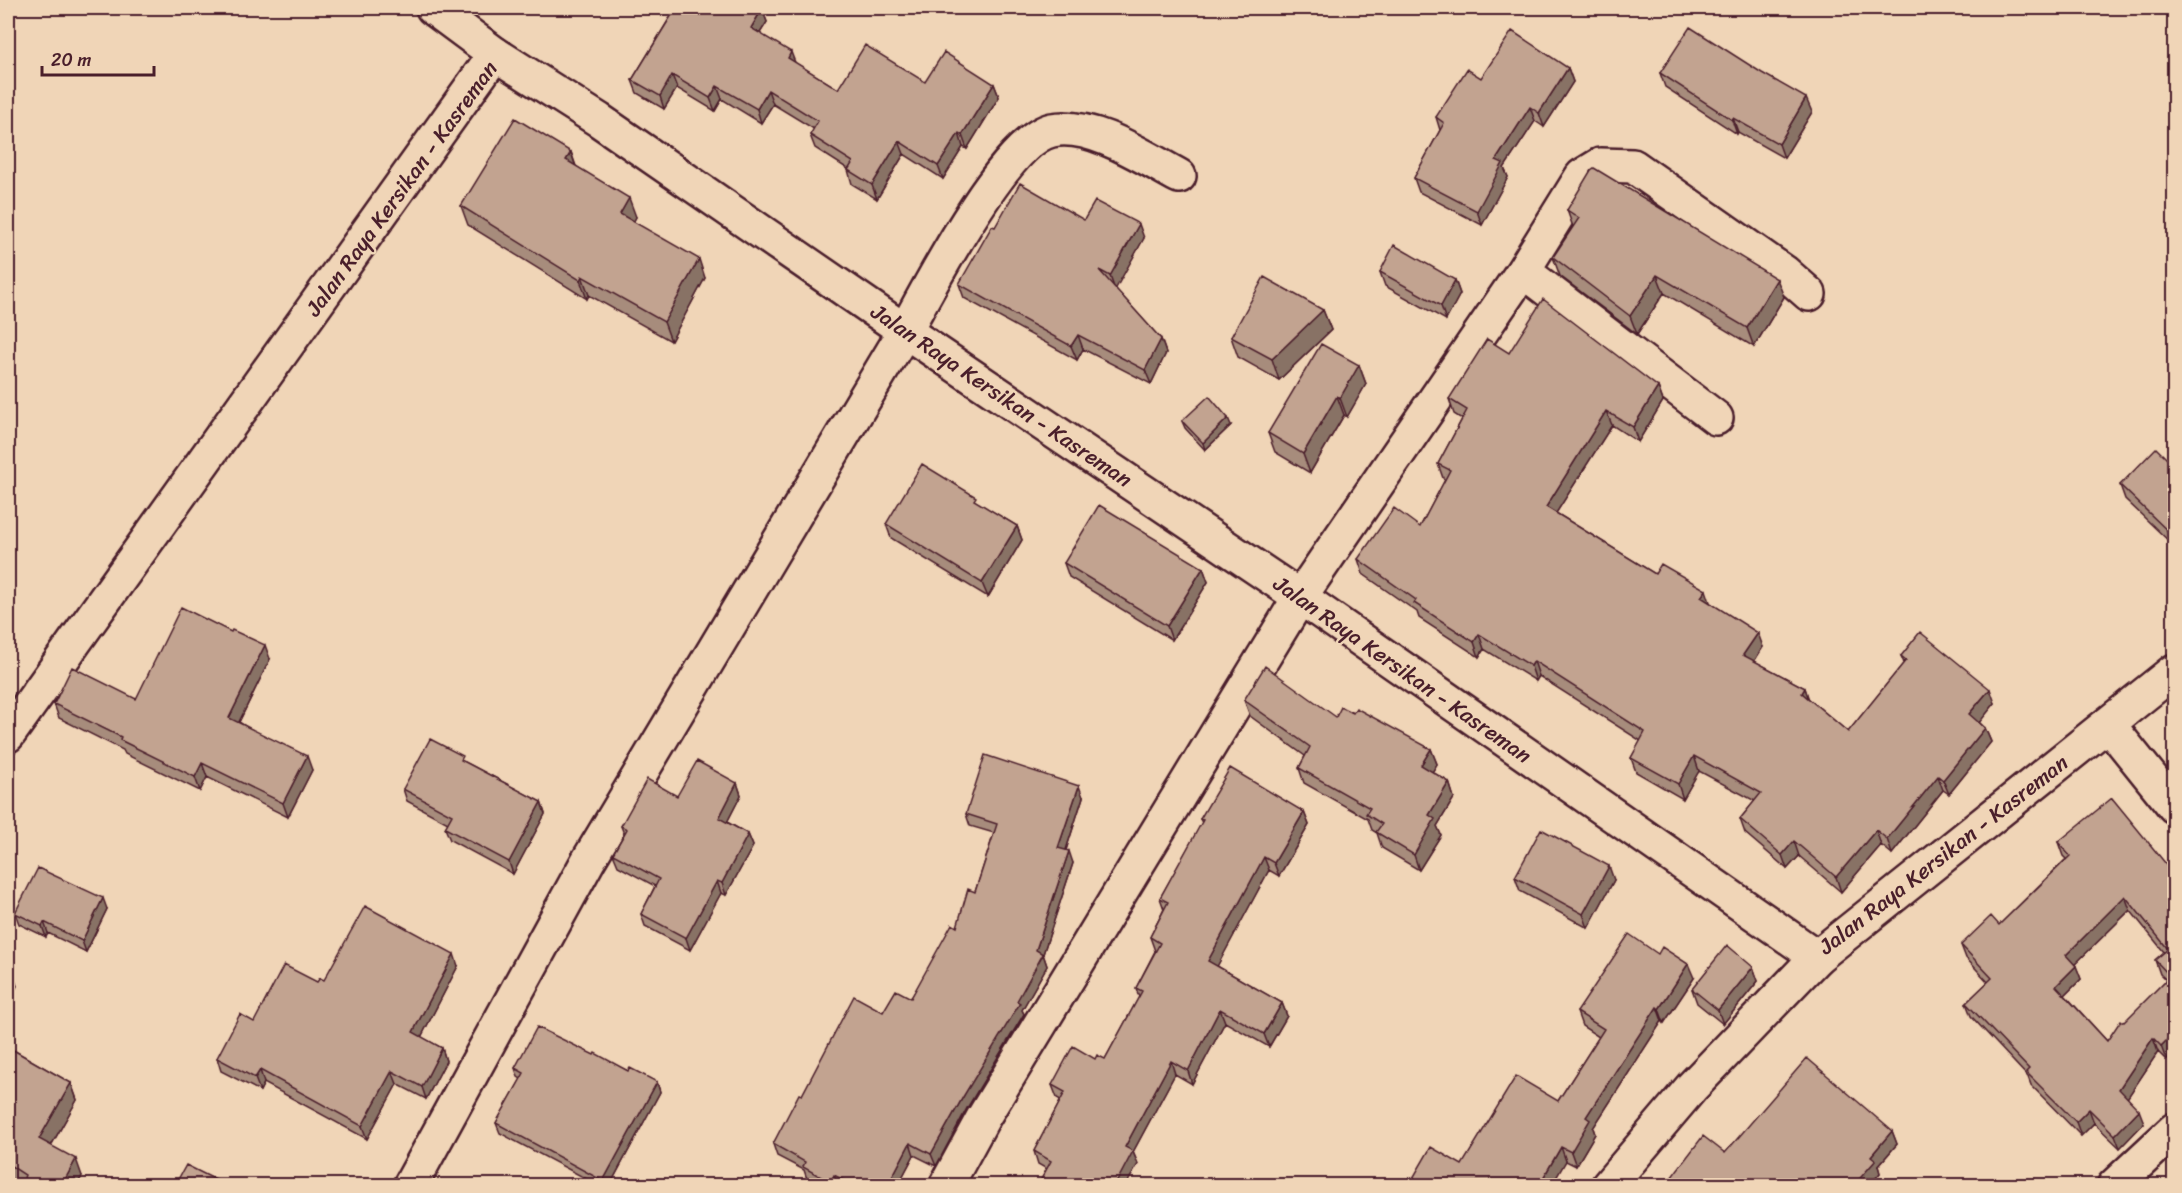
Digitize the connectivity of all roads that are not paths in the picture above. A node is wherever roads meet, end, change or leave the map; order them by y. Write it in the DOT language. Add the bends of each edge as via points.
graph roads {
  1 [pos="434,8"];
  2 [pos="495,54"];
  3 [pos="1179,176"];
  4 [pos="1523,271"];
  5 [pos="1809,294"];
  6 [pos="905,331"];
  7 [pos="1716,418"];
  8 [pos="1300,597"];
  9 [pos="2175,671"];
  10 [pos="2108,724"];
  11 [pos="8,735"];
  12 [pos="2175,806"];
  13 [pos="1817,957"];
  14 [pos="2175,1130"];
  15 [pos="410,1185"];
  16 [pos="946,1185"];
  17 [pos="1608,1185"];
  18 [pos="2114,1185"];
  1 -- 2 [label="street"];
  2 -- 6 [label="street, Jalan Raya Kersikan - Kasreman" via="599,120"];
  2 -- 11 [label="street, Jalan Raya Kersikan - Kasreman"];
  3 -- 6 [label="street" via="1105,136 1053,130 1037,135 994,180"];
  4 -- 5 [label="street" via="1582,176 1600,165 1633,166 1784,272"];
  4 -- 7 [label="street"];
  4 -- 8 [label="street"];
  6 -- 8 [label="street, Jalan Raya Kersikan - Kasreman"];
  6 -- 15 [label="street" via="588,861"];
  8 -- 13 [label="street, Jalan Raya Kersikan - Kasreman"];
  8 -- 16 [label="street"];
  9 -- 10 [label="street, Jalan Raya Kersikan - Kasreman"];
  10 -- 12 [label="street"];
  10 -- 13 [label="street, Jalan Raya Kersikan - Kasreman"];
  13 -- 17 [label="street" via="1692,1087"];
  14 -- 18 [label="street"];
}
